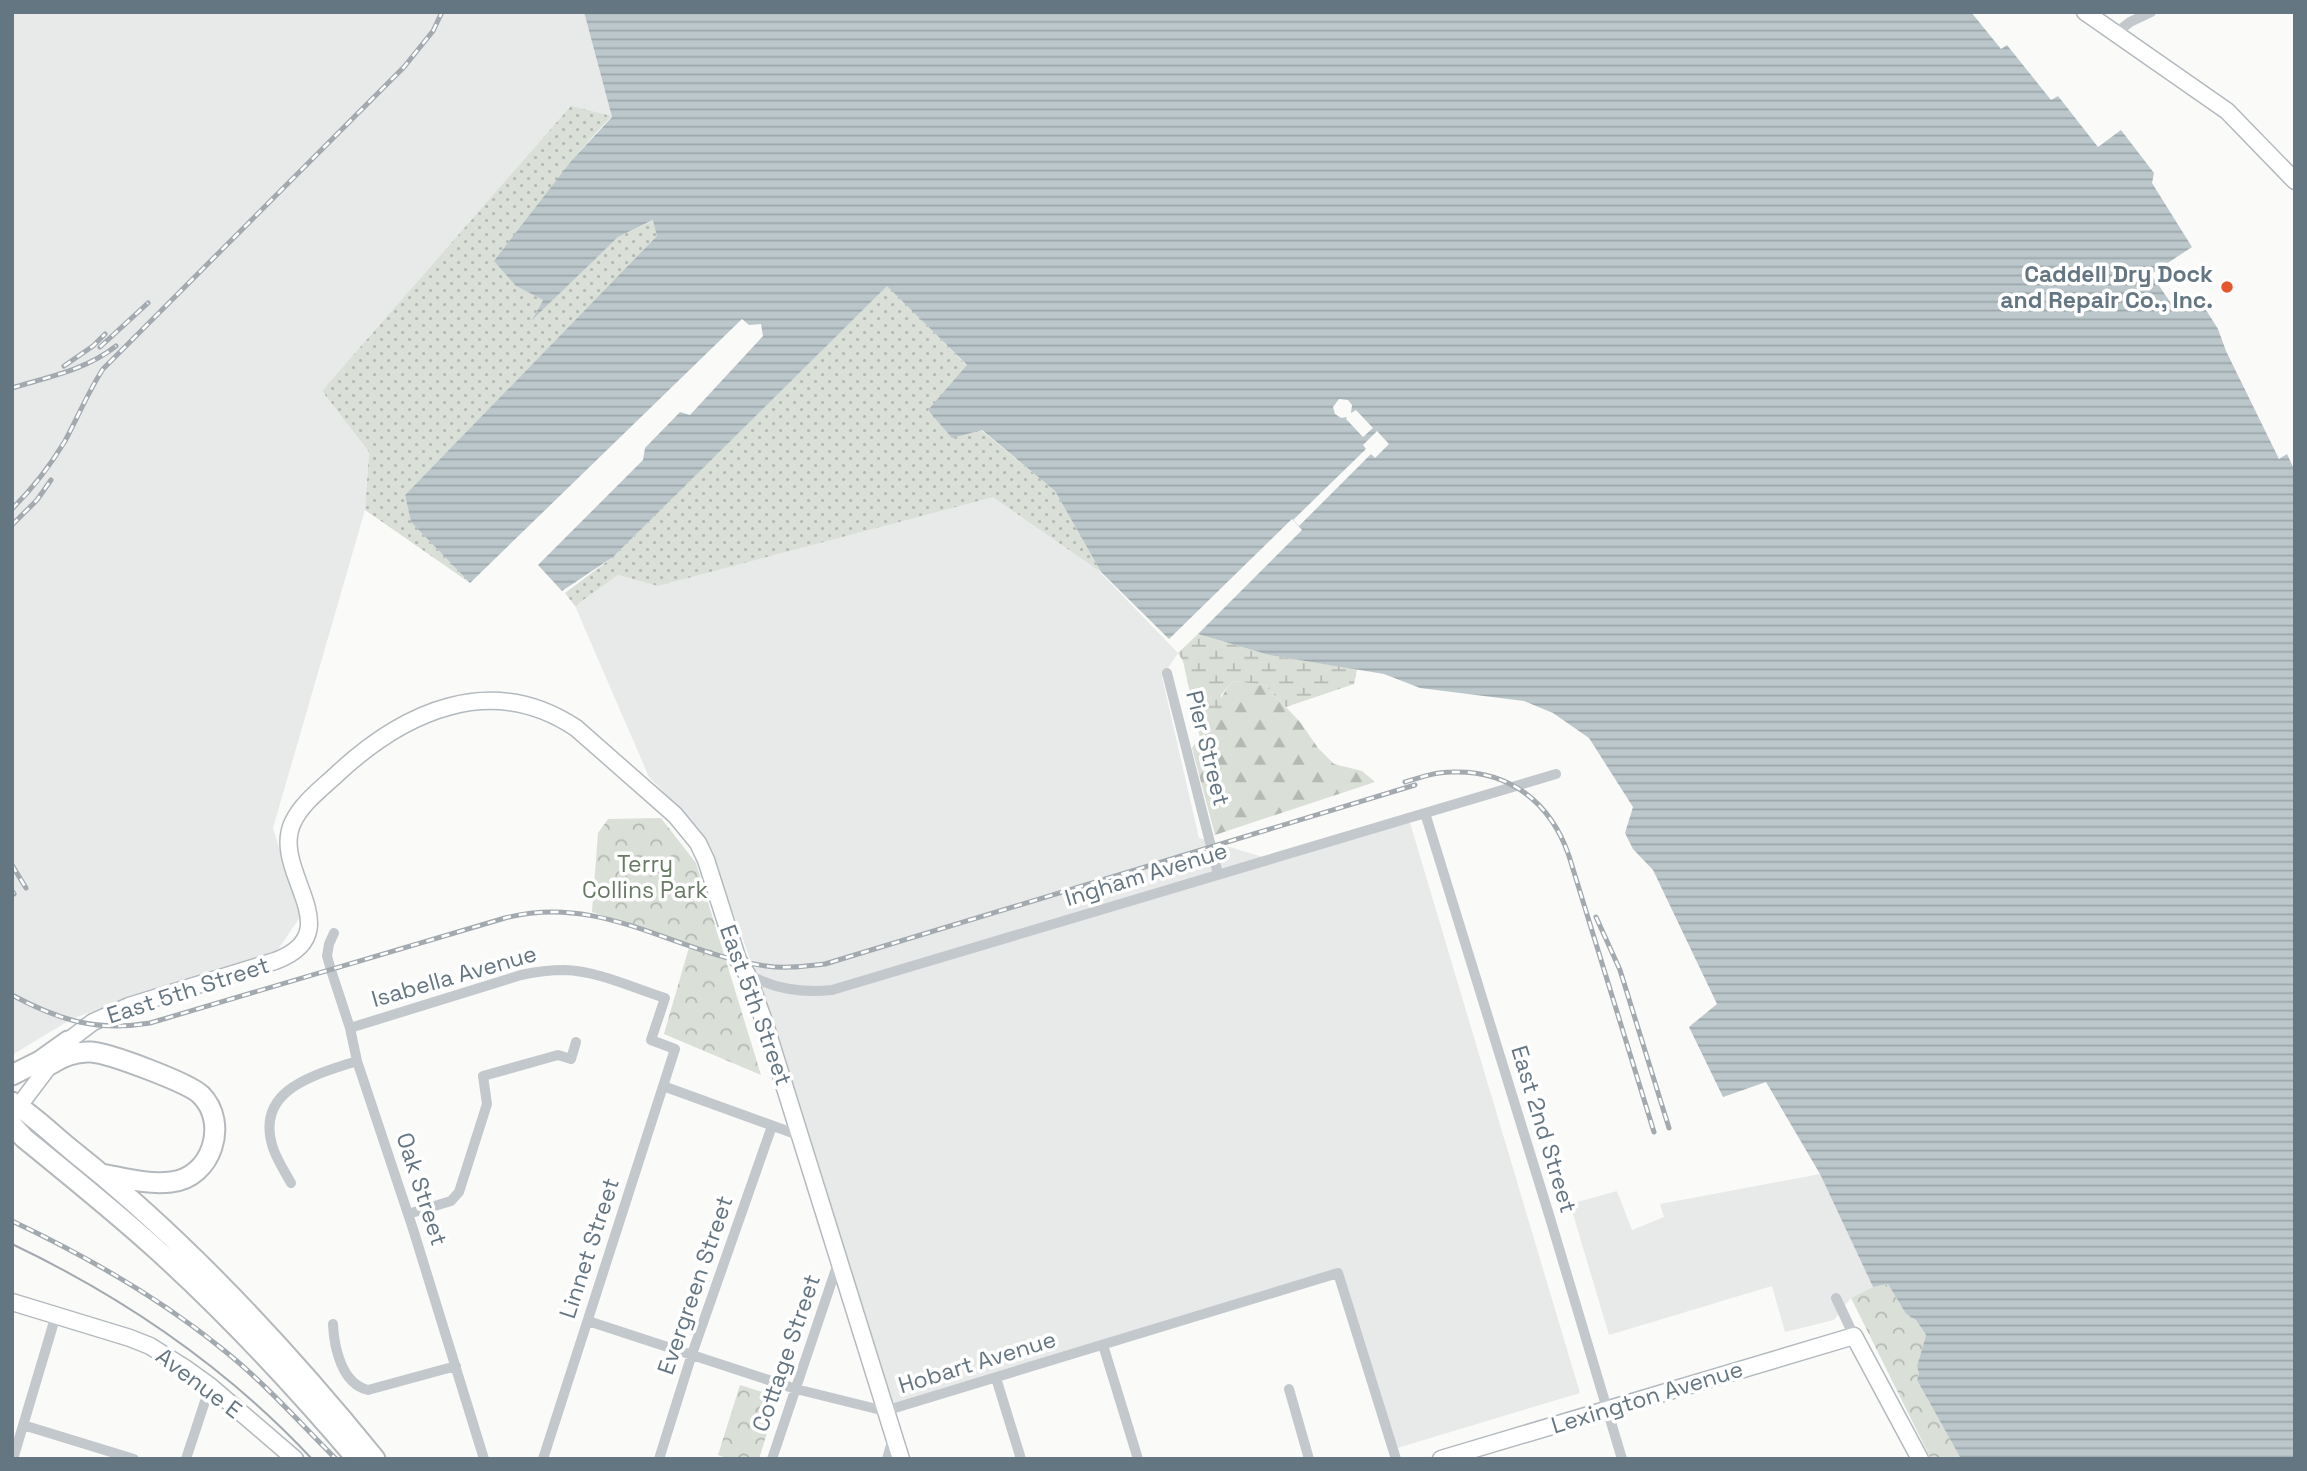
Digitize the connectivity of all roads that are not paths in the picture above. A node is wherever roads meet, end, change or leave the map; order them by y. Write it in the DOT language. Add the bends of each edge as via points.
graph roads {
  1 [pos="2085,12"];
  2 [pos="2151,12"];
  3 [pos="2116,33"];
  4 [pos="2295,181"];
  5 [pos="1167,673"];
  6 [pos="1556,774"];
  7 [pos="1425,813"];
  8 [pos="1218,874"];
  9 [pos="334,933"];
  10 [pos="747,974"];
  11 [pos="350,1028"];
  12 [pos="68,1041"];
  13 [pos="576,1042"];
  14 [pos="675,1049"];
  15 [pos="357,1062"];
  16 [pos="51,1064"];
  17 [pos="12,1075"];
  18 [pos="663,1086"];
  19 [pos="14,1107"];
  20 [pos="12,1125"];
  21 [pos="772,1126"];
  22 [pos="801,1136"];
  23 [pos="102,1174"];
  24 [pos="291,1183"];
  25 [pos="408,1214"];
  26 [pos="839,1260"];
  27 [pos="1836,1298"];
  28 [pos="12,1302"];
  29 [pos="56,1315"];
  30 [pos="588,1321"];
  31 [pos="332,1324"];
  32 [pos="1854,1335"];
  33 [pos="1103,1345"];
  34 [pos="692,1354"];
  35 [pos="456,1366"];
  36 [pos="996,1378"];
  37 [pos="210,1386"];
  38 [pos="796,1388"];
  39 [pos="1289,1389"];
  40 [pos="1607,1409"];
  41 [pos="886,1411"];
  42 [pos="23,1425"];
  43 [pos="894,1436"];
  44 [pos="13,1459"];
  45 [pos="134,1459"];
  46 [pos="186,1459"];
  47 [pos="295,1459"];
  48 [pos="357,1459"];
  49 [pos="375,1459"];
  50 [pos="484,1459"];
  51 [pos="543,1459"];
  52 [pos="659,1459"];
  53 [pos="772,1459"];
  54 [pos="887,1459"];
  55 [pos="901,1459"];
  56 [pos="1021,1459"];
  57 [pos="1138,1459"];
  58 [pos="1309,1459"];
  59 [pos="1396,1459"];
  60 [pos="1441,1459"];
  61 [pos="1622,1459"];
  62 [pos="1920,1459"];
  1 -- 3 [label="street"];
  2 -- 3 [label="street"];
  3 -- 4 [label="street" via="2235,119"];
  5 -- 8 [label="street, Pier Street"];
  6 -- 7 [label="street, Ingham Avenue"];
  7 -- 8 [label="street, Ingham Avenue"];
  7 -- 40 [label="street, East 2nd Street"];
  8 -- 10 [label="street, Ingham Avenue" via="832,990 780,988"];
  9 -- 11 [label="street, Oak Street" via="327,956"];
  10 -- 12 [label="street, East 5th Street" via="735,952 698,842 675,816 559,717 488,701 432,711 384,735 312,798 292,823 288,843 310,926 300,948 290,956 110,1013"];
  10 -- 22 [label="street, East 5th Street"];
  11 -- 14 [label="street, Isabella Avenue" via="521,975 567,970 665,998 651,1040"];
  11 -- 15 [label="street, Oak Street"];
  12 -- 16 [label="street, East 5th Street"];
  12 -- 17 [label="highway"];
  13 -- 25 [label="street" via="572,1059 558,1055 483,1076 487,1104 459,1192 451,1201"];
  14 -- 18 [label="street, Linnet Street"];
  15 -- 24 [label="street" via="294,1086 272,1111 273,1147"];
  15 -- 25 [label="street, Oak Street"];
  16 -- 19 [label="street, East 5th Street"];
  16 -- 23 [label="highway" via="77,1053 110,1056 185,1084 200,1093 210,1107 215,1121 211,1152 190,1176 155,1183"];
  18 -- 21 [label="street"];
  18 -- 30 [label="street, Linnet Street"];
  19 -- 23 [label="highway"];
  20 -- 48 [label="highway" via="181,1272"];
  21 -- 22 [label="street"];
  21 -- 34 [label="street, Evergreen Street"];
  22 -- 26 [label="street, East 5th Street"];
  23 -- 49 [label="highway" via="241,1305"];
  25 -- 35 [label="street, Oak Street"];
  26 -- 38 [label="street, Cottage Street"];
  26 -- 41 [label="street, East 5th Street"];
  27 -- 32 [label="street"];
  28 -- 29 [label="street, Avenue E"];
  29 -- 37 [label="street, Avenue E" via="150,1346"];
  29 -- 42 [label="street"];
  30 -- 34 [label="street, Hobart Avenue"];
  30 -- 51 [label="street, Linnet Street"];
  31 -- 35 [label="street" via="338,1356 359,1388 368,1390"];
  32 -- 40 [label="street, Lexington Avenue"];
  32 -- 62 [label="street"];
  33 -- 36 [label="street, Hobart Avenue"];
  33 -- 57 [label="street"];
  33 -- 59 [label="street, Hobart Avenue" via="1338,1273"];
  34 -- 38 [label="street, Hobart Avenue"];
  34 -- 52 [label="street, Evergreen Street"];
  35 -- 50 [label="street, Oak Street"];
  36 -- 41 [label="street, Hobart Avenue"];
  36 -- 56 [label="street"];
  37 -- 46 [label="street"];
  37 -- 47 [label="street, Avenue E"];
  38 -- 41 [label="street, Hobart Avenue"];
  38 -- 53 [label="street, Cottage Street"];
  39 -- 58 [label="street"];
  40 -- 60 [label="street, Lexington Avenue"];
  40 -- 61 [label="street, East 2nd Street"];
  41 -- 43 [label="street, East 5th Street"];
  42 -- 44 [label="street"];
  42 -- 45 [label="street"];
  43 -- 54 [label="street"];
  43 -- 55 [label="street, East 5th Street"];
}
